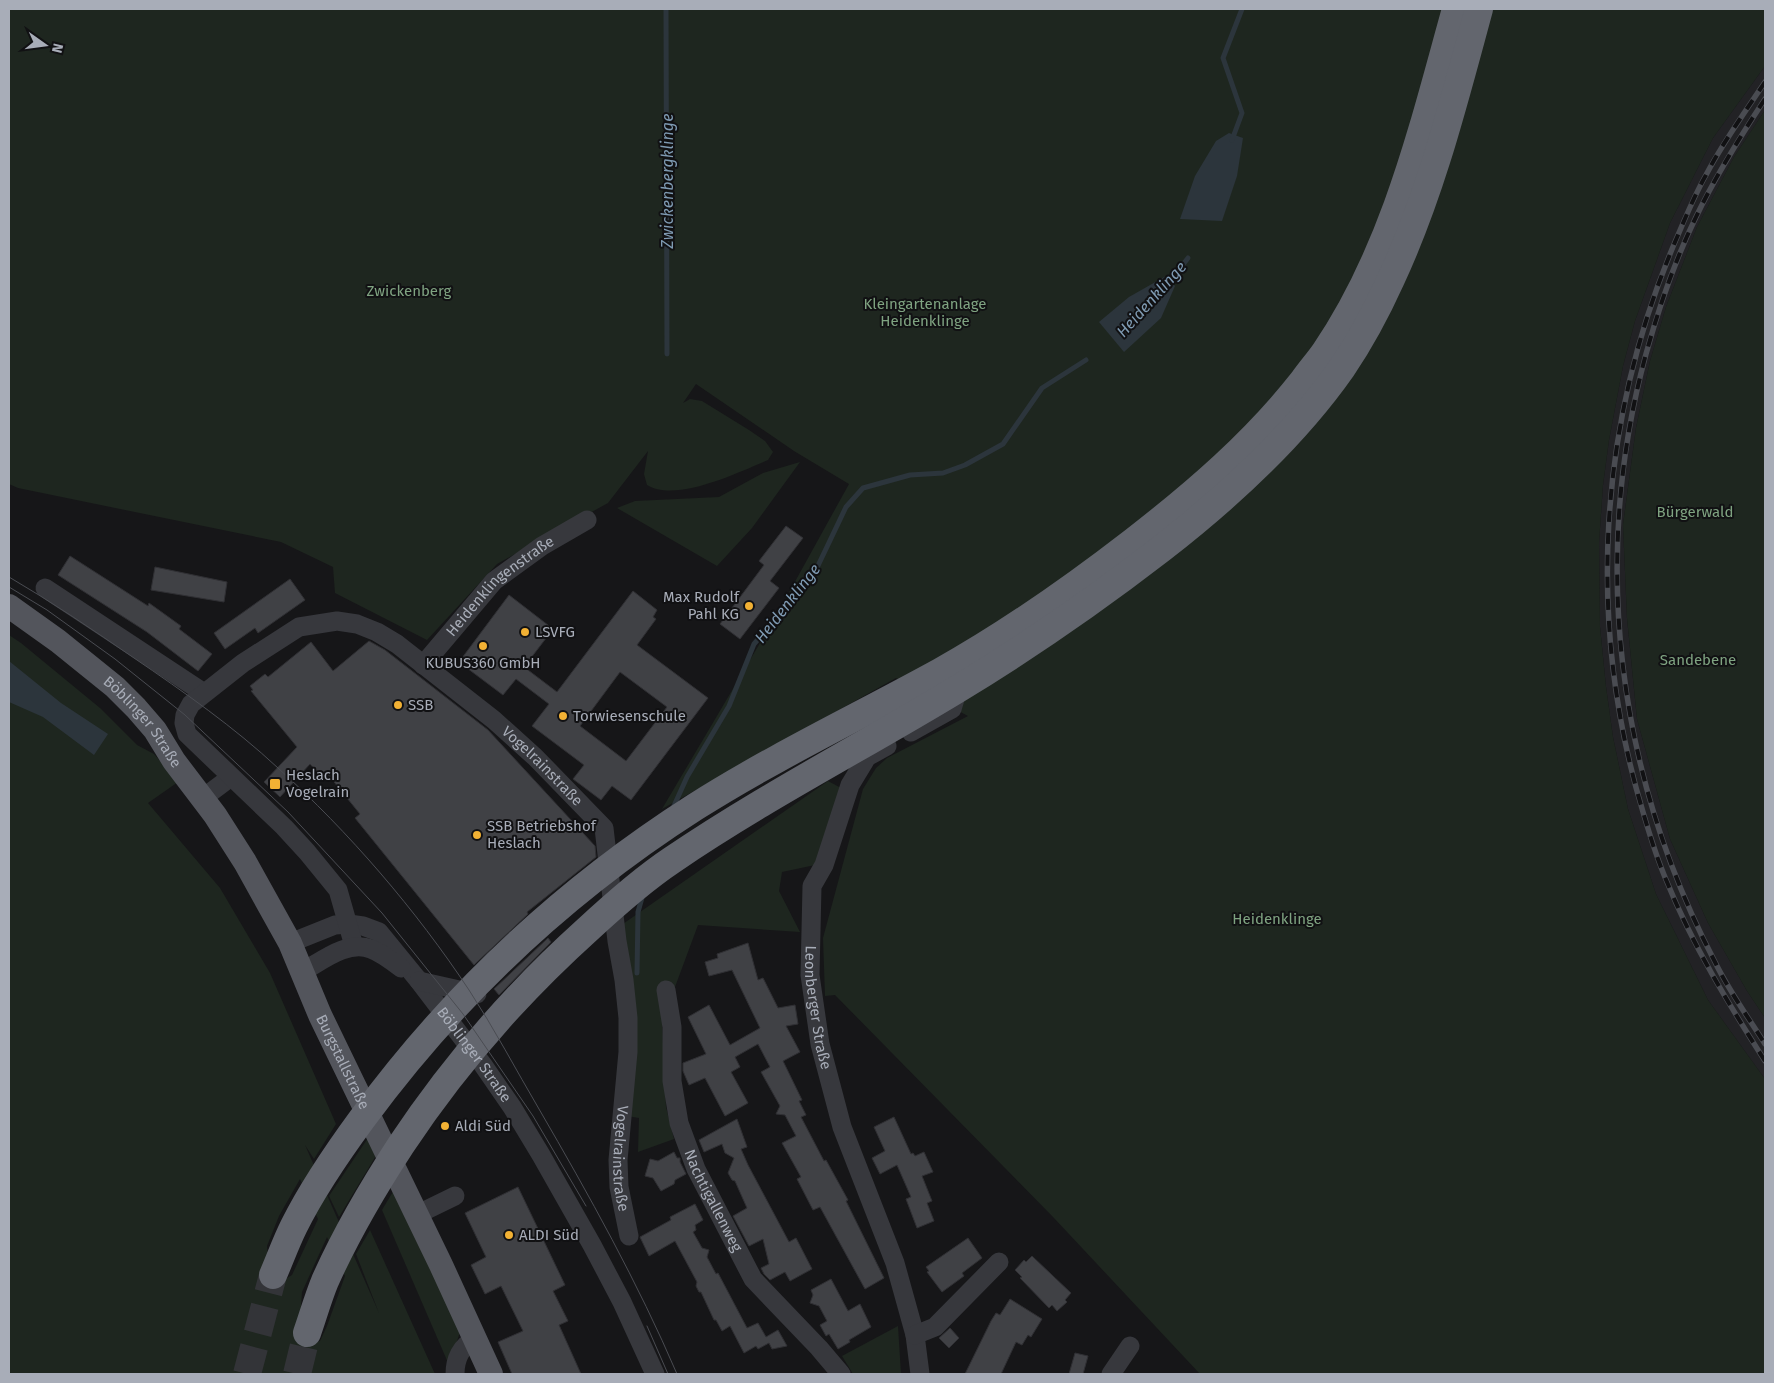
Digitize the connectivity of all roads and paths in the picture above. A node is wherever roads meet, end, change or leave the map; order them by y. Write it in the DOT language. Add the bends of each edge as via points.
graph roads {
  1 [pos="1456,9"];
  2 [pos="1479,9"];
  3 [pos="587,520"];
  4 [pos="45,588"];
  5 [pos="9,606"];
  6 [pos="9,620"];
  7 [pos="424,665"];
  8 [pos="958,689"];
  9 [pos="204,693"];
  10 [pos="174,761"];
  11 [pos="231,777"];
  12 [pos="203,798"];
  13 [pos="349,924"];
  14 [pos="290,943"];
  15 [pos="354,946"];
  16 [pos="302,972"];
  17 [pos="417,979"];
  18 [pos="666,990"];
  19 [pos="483,995"];
  20 [pos="455,1196"];
  21 [pos="416,1215"];
  22 [pos="629,1236"];
  23 [pos="999,1262"];
  24 [pos="272,1275"];
  25 [pos="306,1333"];
  26 [pos="915,1336"];
  27 [pos="475,1339"];
  28 [pos="1130,1346"];
  29 [pos="455,1374"];
  30 [pos="491,1374"];
  31 [pos="655,1374"];
  32 [pos="841,1374"];
  33 [pos="920,1374"];
  34 [pos="1111,1374"];
  1 -- 24 [label="highway" via="1418,146 1386,237 1325,353 1270,421 1206,484 1092,574 1022,622 944,670 699,805 584,885 480,980 378,1097 337,1154 294,1225"];
  2 -- 8 [label="highway" via="1438,158 1407,246 1375,313 1345,365 1312,407 1243,480 1184,531 1122,579"];
  3 -- 7 [label="street, Heidenklingenstraße" via="542,546 494,581"];
  4 -- 9 [label="street"];
  5 -- 10 [label="main road, Böblinger Straße" via="115,687 155,730"];
  6 -- 10 [label="main road, Böblinger Straße" via="82,674 146,738"];
  7 -- 9 [label="street, Vogelrainstraße" via="397,644 362,626 337,622 315,624 299,627"];
  7 -- 22 [label="street, Vogelrainstraße" via="535,757 604,828 628,1018 618,1160 619,1187"];
  8 -- 25 [label="highway" via="668,862 560,954 504,1011 425,1109 359,1215 325,1282"];
  8 -- 26 [label="street, Leonberger Straße" via="952,709 867,757 850,786 824,865 812,886 810,976 820,1044 842,1127 895,1263"];
  9 -- 11 [label="street, Böblinger Straße" via="191,704 184,723 188,734"];
  10 -- 12 [label="main road, Burgstallstraße"];
  11 -- 12 [label="street"];
  11 -- 13 [label="street, Böblinger Straße" via="307,852 338,890"];
  12 -- 14 [label="main road, Burgstallstraße" via="249,869"];
  13 -- 14 [label="street, Böblinger Straße" via="335,925"];
  13 -- 15 [label="street, Böblinger Straße"];
  13 -- 17 [label="street, Böblinger Straße" via="379,932"];
  14 -- 16 [label="main road, Burgstallstraße"];
  15 -- 16 [label="street"];
  15 -- 17 [label="street, Böblinger Straße" via="380,953"];
  16 -- 21 [label="main road, Burgstallstraße"];
  17 -- 19 [label="street"];
  17 -- 31 [label="street, Böblinger Straße" via="483,1065 541,1155 622,1302"];
  18 -- 32 [label="street, Nachtigallenweg" via="672,1027 672,1081 679,1123 696,1169 753,1279"];
  20 -- 21 [label="street"];
  21 -- 27 [label="main road, Burgstallstraße"];
  23 -- 26 [label="street" via="935,1327"];
  26 -- 33 [label="street, Leonberger Straße"];
  27 -- 29 [label="street" via="465,1344 460,1352"];
  27 -- 30 [label="main road, Burgstallstraße"];
  28 -- 34 [label="street"];
}
